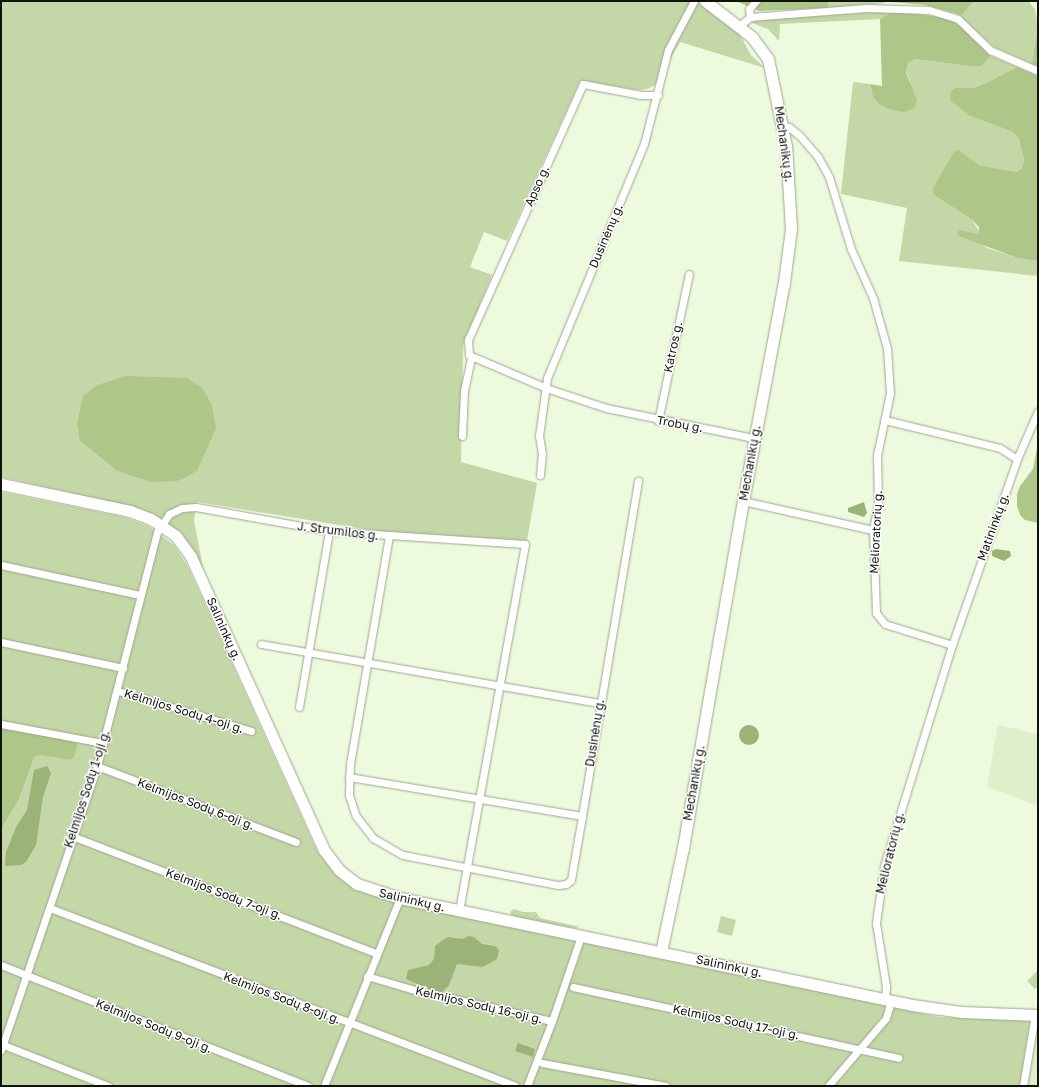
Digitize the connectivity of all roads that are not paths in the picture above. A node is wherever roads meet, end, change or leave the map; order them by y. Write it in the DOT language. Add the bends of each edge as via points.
graph roads {
  1 [pos="694,1"];
  2 [pos="705,1"];
  3 [pos="756,1"];
  4 [pos="750,17"];
  5 [pos="739,26"];
  6 [pos="1038,71"];
  7 [pos="658,95"];
  8 [pos="783,126"];
  9 [pos="689,274"];
  10 [pos="471,358"];
  11 [pos="546,388"];
  12 [pos="1038,411"];
  13 [pos="658,420"];
  14 [pos="885,420"];
  15 [pos="462,436"];
  16 [pos="754,438"];
  17 [pos="1017,459"];
  18 [pos="540,475"];
  19 [pos="638,481"];
  20 [pos="1,484"];
  21 [pos="743,501"];
  22 [pos="161,526"];
  23 [pos="873,530"];
  24 [pos="329,532"];
  25 [pos="389,536"];
  26 [pos="1,565"];
  27 [pos="140,595"];
  28 [pos="1,642"];
  29 [pos="261,644"];
  30 [pos="952,644"];
  31 [pos="308,652"];
  32 [pos="367,662"];
  33 [pos="123,668"];
  34 [pos="499,686"];
  35 [pos="118,691"];
  36 [pos="600,703"];
  37 [pos="299,707"];
  38 [pos="1,724"];
  39 [pos="251,731"];
  40 [pos="103,743"];
  41 [pos="97,766"];
  42 [pos="349,777"];
  43 [pos="479,798"];
  44 [pos="582,816"];
  45 [pos="72,836"];
  46 [pos="296,842"];
  47 [pos="467,868"];
  48 [pos="400,898"];
  49 [pos="50,908"];
  50 [pos="459,910"];
  51 [pos="581,936"];
  52 [pos="661,952"];
  53 [pos="376,953"];
  54 [pos="1,965"];
  55 [pos="28,975"];
  56 [pos="367,976"];
  57 [pos="573,987"];
  58 [pos="888,1000"];
  59 [pos="1036,1015"];
  60 [pos="552,1021"];
  61 [pos="348,1023"];
  62 [pos="2,1046"];
  63 [pos="860,1049"];
  64 [pos="898,1058"];
  65 [pos="542,1063"];
  66 [pos="108,1086"];
  67 [pos="308,1086"];
  68 [pos="324,1086"];
  69 [pos="516,1086"];
  70 [pos="527,1086"];
  71 [pos="666,1086"];
  72 [pos="828,1086"];
  73 [pos="1023,1086"];
  1 -- 7 [label="street, Dusinėnų g." via="668,50"];
  2 -- 5 [label="main road, Mechanikų g."];
  3 -- 4 [label="street" via="750,9"];
  4 -- 5 [label="street"];
  4 -- 6 [label="street" via="872,8 929,10 958,19 990,50"];
  5 -- 8 [label="main road, Mechanikų g." via="760,46 768,59"];
  7 -- 10 [label="street, Apso g." via="641,95 584,84 468,340"];
  7 -- 11 [label="street, Dusinėnų g." via="644,144 547,378"];
  8 -- 14 [label="street, Melioratorių g." via="790,127 799,135 824,166 851,249 873,298 887,348 890,370 890,393"];
  8 -- 16 [label="main road, Mechanikų g." via="792,213 790,246"];
  9 -- 13 [label="street, Katros g."];
  10 -- 11 [label="street"];
  10 -- 15 [label="street, Apso g." via="464,392"];
  11 -- 13 [label="street, Trobų g." via="606,408"];
  11 -- 18 [label="street, Dusinėnų g." via="539,436 542,454"];
  12 -- 17 [label="street, Matininkų g."];
  13 -- 16 [label="street, Trobų g."];
  14 -- 17 [label="street" via="1000,448"];
  14 -- 23 [label="street, Melioratorių g." via="877,455 878,504"];
  16 -- 21 [label="main road, Mechanikų g."];
  17 -- 30 [label="street, Matininkų g."];
  19 -- 36 [label="street, Dusinėnų g."];
  20 -- 22 [label="main road, Salininkų g." via="130,511"];
  21 -- 23 [label="street"];
  21 -- 52 [label="main road, Mechanikų g." via="683,848"];
  22 -- 24 [label="street, J. Strumilos g." via="169,514 188,507"];
  22 -- 27 [label="street, Kelmijos Sodų 1-oji g."];
  22 -- 48 [label="main road, Salininkų g." via="176,536 191,557 324,850 339,870 357,884"];
  23 -- 30 [label="street, Melioratorių g." via="874,602 880,619 895,628"];
  24 -- 25 [label="street, J. Strumilos g."];
  24 -- 31 [label="street"];
  25 -- 32 [label="street, Dusinėnų g."];
  25 -- 34 [label="street, J. Strumilos g." via="525,544"];
  26 -- 27 [label="street"];
  27 -- 33 [label="street, Kelmijos Sodų 1-oji g."];
  28 -- 33 [label="street"];
  29 -- 31 [label="street"];
  30 -- 58 [label="street, Melioratorių g." via="884,866 876,923"];
  31 -- 32 [label="street"];
  31 -- 37 [label="street"];
  32 -- 34 [label="street"];
  32 -- 42 [label="street, Dusinėnų g."];
  33 -- 35 [label="street, Kelmijos Sodų 1-oji g."];
  34 -- 36 [label="street"];
  34 -- 43 [label="street"];
  35 -- 39 [label="street, Kelmijos Sodų 4-oji g."];
  35 -- 40 [label="street, Kelmijos Sodų 1-oji g."];
  36 -- 44 [label="street, Dusinėnų g."];
  38 -- 40 [label="street"];
  40 -- 41 [label="street, Kelmijos Sodų 1-oji g."];
  41 -- 45 [label="street, Kelmijos Sodų 1-oji g."];
  41 -- 46 [label="street, Kelmijos Sodų 6-oji g."];
  42 -- 43 [label="street"];
  42 -- 47 [label="street, Dusinėnų g." via="349,795 356,816 373,838 403,855"];
  43 -- 44 [label="street"];
  43 -- 47 [label="street"];
  44 -- 47 [label="street, Dusinėnų g." via="571,880 566,884"];
  45 -- 49 [label="street, Kelmijos Sodų 1-oji g."];
  45 -- 53 [label="street, Kelmijos Sodų 7-oji g."];
  47 -- 50 [label="street"];
  48 -- 50 [label="main road, Salininkų g."];
  48 -- 53 [label="street"];
  49 -- 55 [label="street, Kelmijos Sodų 1-oji g."];
  49 -- 61 [label="street, Kelmijos Sodų 8-oji g."];
  50 -- 51 [label="main road, Salininkų g."];
  51 -- 52 [label="main road, Salininkų g."];
  51 -- 60 [label="street, Kelmijos Sodų 16-oji g."];
  52 -- 58 [label="main road, Salininkų g."];
  53 -- 56 [label="street"];
  54 -- 55 [label="street, Kelmijos Sodų 9-oji g."];
  55 -- 62 [label="street, Kelmijos Sodų 1-oji g."];
  55 -- 67 [label="street, Kelmijos Sodų 9-oji g."];
  56 -- 60 [label="street, Kelmijos Sodų 16-oji g." via="415,990"];
  56 -- 61 [label="street"];
  57 -- 63 [label="street, Kelmijos Sodų 17-oji g."];
  58 -- 59 [label="main road, Salininkų g." via="954,1012"];
  58 -- 63 [label="street, Melioratorių g." via="886,1018"];
  59 -- 73 [label="street"];
  60 -- 70 [label="street"];
  61 -- 68 [label="street"];
  61 -- 69 [label="street, Kelmijos Sodų 8-oji g."];
  62 -- 66 [label="street"];
  63 -- 64 [label="street, Kelmijos Sodų 17-oji g."];
  63 -- 72 [label="street, Melioratorių g."];
  65 -- 71 [label="street"];
}
